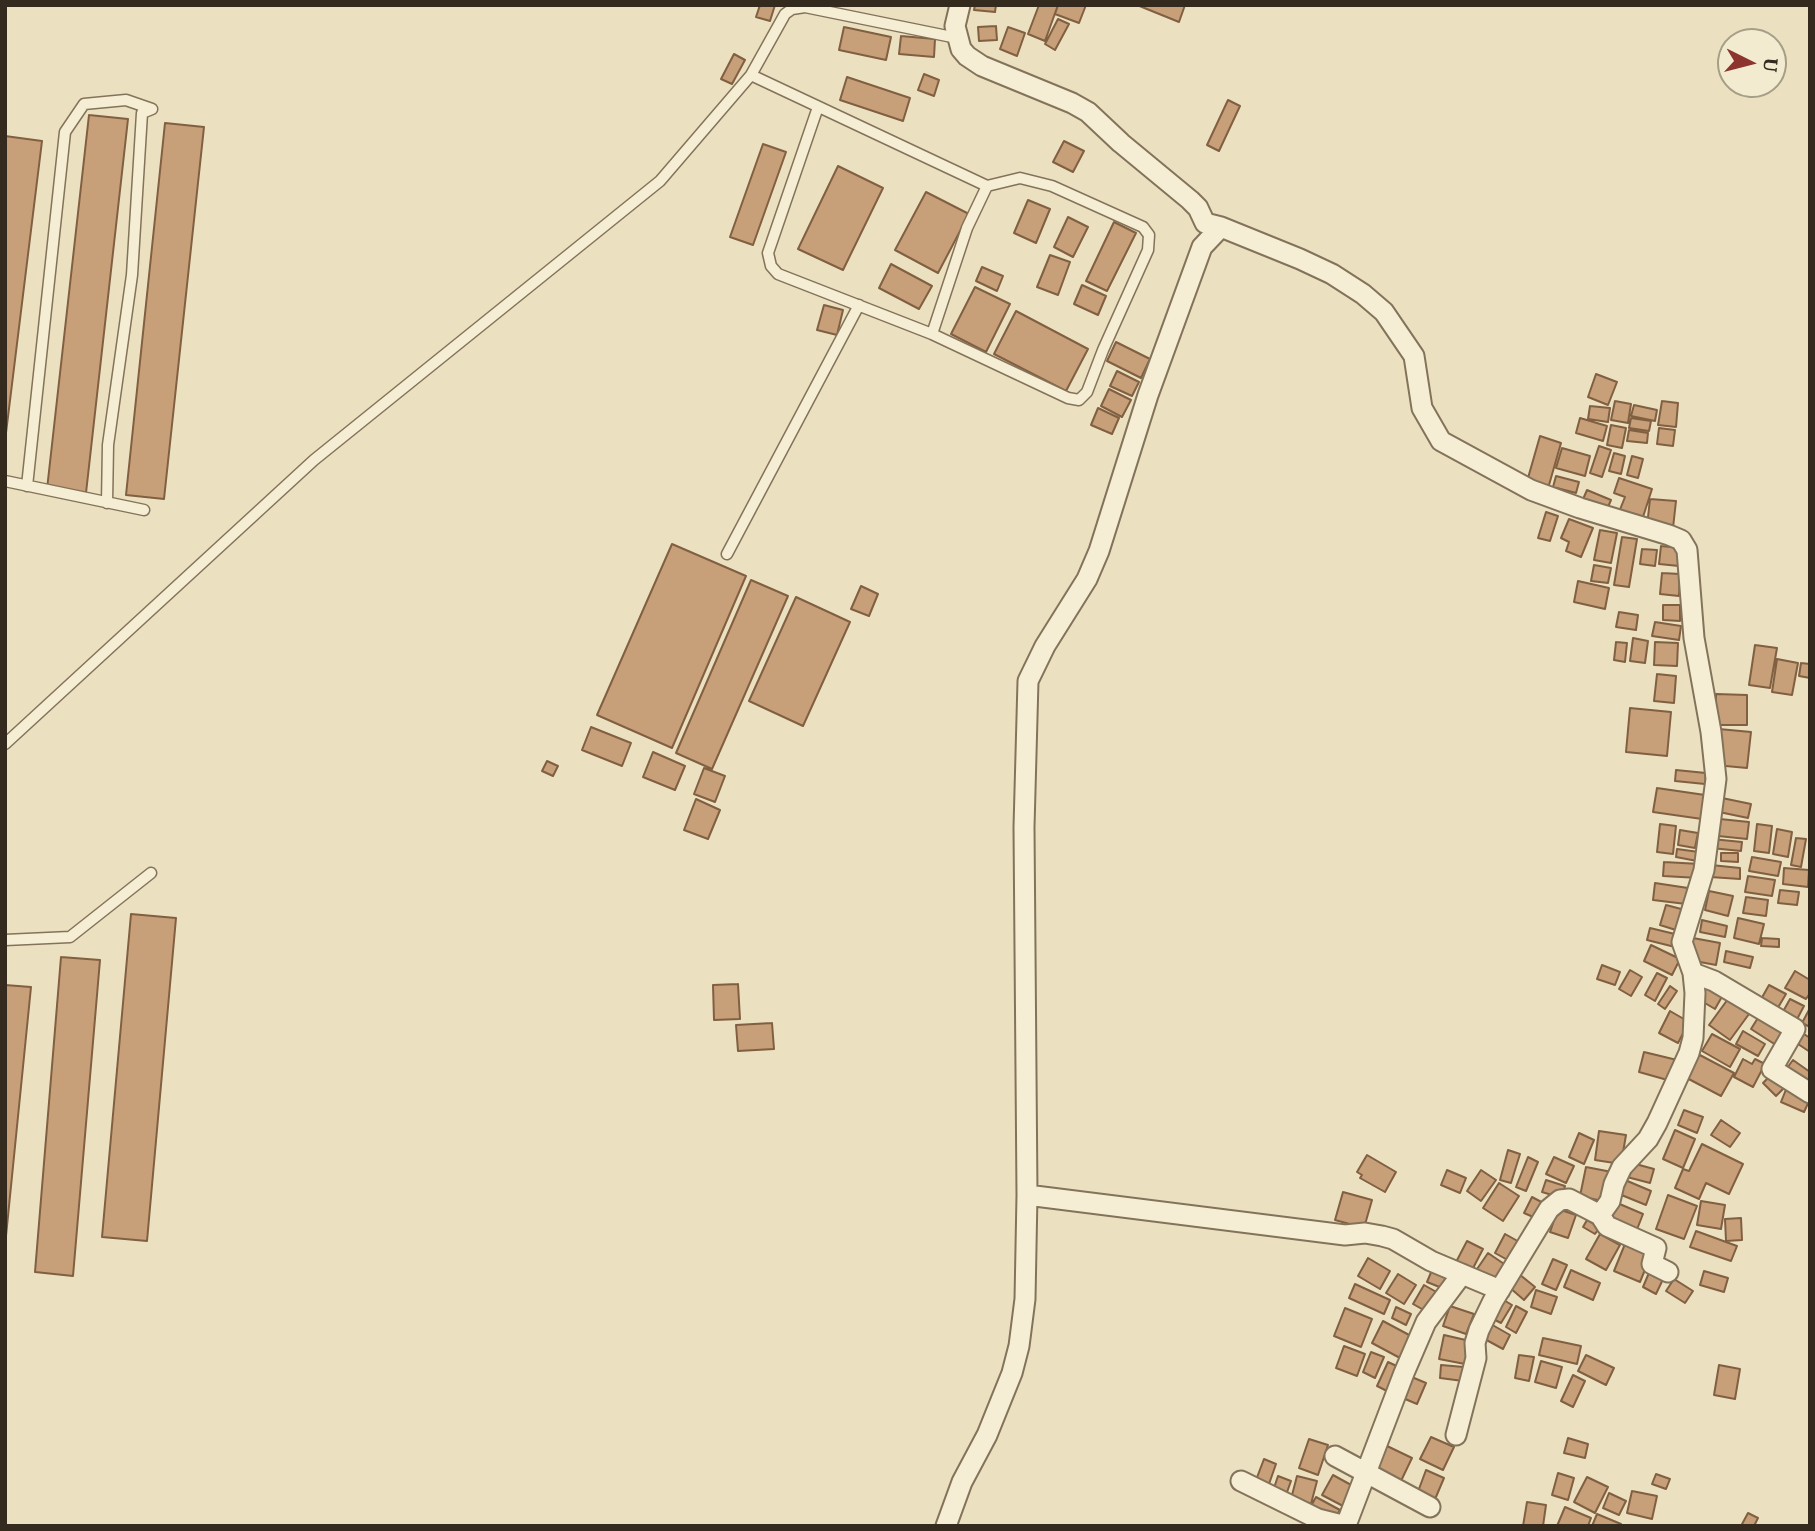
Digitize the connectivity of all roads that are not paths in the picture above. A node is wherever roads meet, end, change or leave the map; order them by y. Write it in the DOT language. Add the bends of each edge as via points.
graph roads {
  1 [pos="960,5"];
  2 [pos="957,38"];
  3 [pos="751,75"];
  4 [pos="818,107"];
  5 [pos="987,186"];
  6 [pos="1221,227"];
  7 [pos="859,305"];
  8 [pos="932,334"];
  9 [pos="5,481"];
  10 [pos="27,486"];
  11 [pos="107,503"];
  12 [pos="144,510"];
  13 [pos="727,554"];
  14 [pos="5,744"];
  15 [pos="150,873"];
  16 [pos="5,940"];
  17 [pos="1693,973"];
  18 [pos="1810,1093"];
  19 [pos="1027,1195"];
  20 [pos="1600,1215"];
  21 [pos="1668,1272"];
  22 [pos="1462,1274"];
  23 [pos="1500,1290"];
  24 [pos="1456,1435"];
  25 [pos="1335,1456"];
  26 [pos="1366,1472"];
  27 [pos="1241,1481"];
  28 [pos="1430,1507"];
  29 [pos="946,1526"];
  1 -- 2 [label="street"];
  2 -- 3 [label="lane" via="805,7 792,9"];
  2 -- 6 [label="street" via="961,49 982,66 1088,112 1190,200 1205,223"];
  3 -- 4 [label="lane"];
  3 -- 14 [label="lane" via="660,181 314,460"];
  4 -- 5 [label="lane"];
  4 -- 7 [label="lane" via="768,253 778,274"];
  5 -- 8 [label="lane" via="967,228"];
  5 -- 8 [label="lane" via="1020,178 1052,186 1143,227 1149,236 1148,250 1087,392 1079,400"];
  6 -- 17 [label="street" via="1332,274 1384,313 1414,356 1422,408 1441,441 1531,490 1681,540 1687,550 1694,638 1716,779 1704,870 1682,943"];
  6 -- 19 [label="street" via="1202,247 1148,394 1100,551 1028,681 1024,827"];
  7 -- 8 [label="lane"];
  7 -- 13 [label="lane"];
  9 -- 10 [label="lane"];
  10 -- 11 [label="lane"];
  10 -- 11 [label="lane" via="65,132 84,104 126,100 152,109 142,113 132,275 108,445"];
  11 -- 12 [label="lane"];
  15 -- 16 [label="lane" via="70,937"];
  17 -- 18 [label="street" via="1795,1029 1772,1069"];
  17 -- 20 [label="street" via="1695,1014 1689,1053 1657,1123 1622,1167"];
  19 -- 22 [label="street" via="1382,1236"];
  19 -- 29 [label="street" via="1025,1299 1019,1346 992,1423"];
  20 -- 21 [label="street" via="1607,1226 1656,1248 1652,1264"];
  20 -- 23 [label="street" via="1569,1199 1560,1200 1549,1209"];
  22 -- 23 [label="street"];
  22 -- 26 [label="street" via="1426,1322"];
  23 -- 24 [label="street" via="1475,1343 1476,1358"];
  25 -- 26 [label="street"];
  26 -- 27 [label="street" via="1342,1525 1318,1519"];
  26 -- 28 [label="street"];
}
